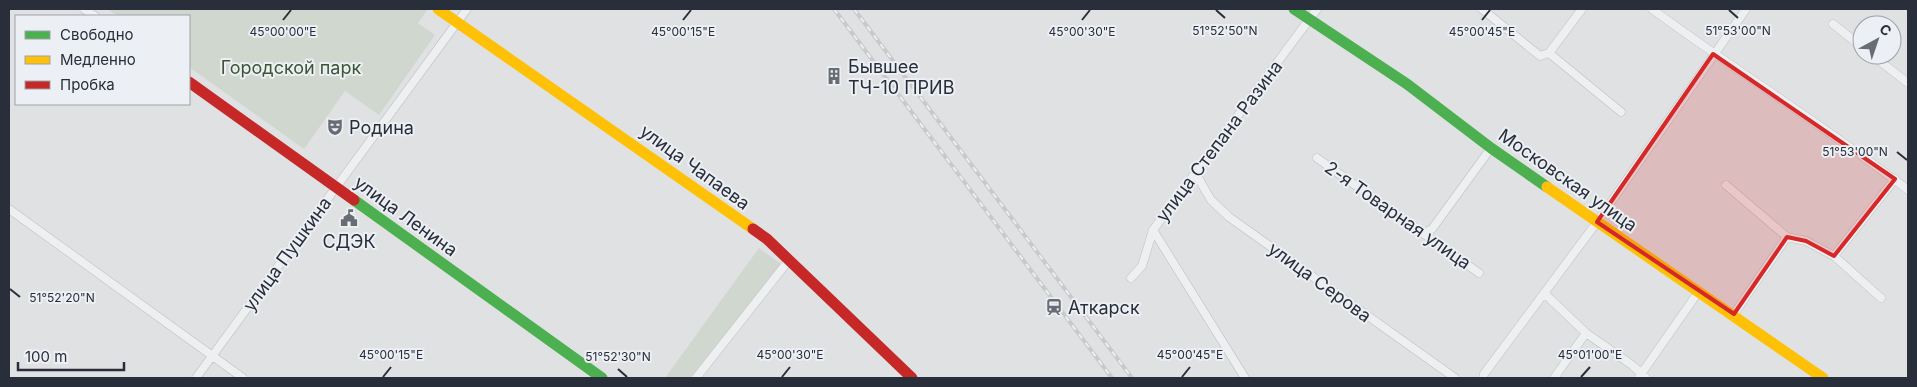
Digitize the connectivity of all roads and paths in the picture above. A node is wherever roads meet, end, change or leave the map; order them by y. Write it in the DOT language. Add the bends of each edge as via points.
graph roads {
  1 [pos="438,9"];
  2 [pos="467,9"];
  3 [pos="1294,9"];
  4 [pos="1317,9"];
  5 [pos="1482,9"];
  6 [pos="1582,9"];
  7 [pos="1652,9"];
  8 [pos="1746,9"];
  9 [pos="1309,20"];
  10 [pos="457,22"];
  11 [pos="1833,24"];
  12 [pos="1852,39"];
  13 [pos="1548,53"];
  14 [pos="1713,54"];
  15 [pos="1885,65"];
  16 [pos="190,83"];
  17 [pos="1908,83"];
  18 [pos="1621,112"];
  19 [pos="1491,148"];
  20 [pos="1317,158"];
  21 [pos="1196,174"];
  22 [pos="1894,179"];
  23 [pos="1726,185"];
  24 [pos="335,187"];
  25 [pos="1908,190"];
  26 [pos="9,209"];
  27 [pos="1597,222"];
  28 [pos="1153,230"];
  29 [pos="1424,233"];
  30 [pos="1787,238"];
  31 [pos="1834,256"];
  32 [pos="789,260"];
  33 [pos="1480,273"];
  34 [pos="1131,278"];
  35 [pos="1699,291"];
  36 [pos="1546,294"];
  37 [pos="1881,298"];
  38 [pos="1734,314"];
  39 [pos="1586,333"];
  40 [pos="212,356"];
  41 [pos="1642,377"];
  42 [pos="196,378"];
  43 [pos="244,378"];
  44 [pos="602,378"];
  45 [pos="696,378"];
  46 [pos="912,378"];
  47 [pos="1245,378"];
  48 [pos="1455,378"];
  49 [pos="1483,378"];
  50 [pos="1554,378"];
  51 [pos="1823,378"];
  1 -- 10 [label="street, улица Чапаева"];
  2 -- 10 [label="street, улица Пушкина"];
  3 -- 9 [label="street, Московская улица"];
  4 -- 9 [label="street, улица Степана Разина"];
  5 -- 13 [label="street" via="1540,56"];
  6 -- 13 [label="street"];
  7 -- 14 [label="street"];
  8 -- 14 [label="street"];
  9 -- 19 [label="street, Московская улица" via="1407,84"];
  9 -- 21 [label="street, улица Степана Разина"];
  10 -- 24 [label="street, улица Пушкина"];
  10 -- 32 [label="street, улица Чапаева" via="743,222"];
  11 -- 12 [label="street"];
  13 -- 18 [label="street"];
  14 -- 22 [label="street"];
  14 -- 27 [label="street"];
  15 -- 17 [label="street"];
  16 -- 24 [label="street, улица Ленина"];
  19 -- 27 [label="street, Московская улица"];
  19 -- 29 [label="street" via="1432,229"];
  20 -- 29 [label="street, 2-я Товарная улица"];
  21 -- 28 [label="street, улица Степана Разина"];
  21 -- 48 [label="street, улица Серова" via="1211,200 1229,217"];
  22 -- 25 [label="street"];
  22 -- 31 [label="street"];
  23 -- 30 [label="street"];
  24 -- 40 [label="street, улица Пушкина"];
  24 -- 44 [label="street, улица Ленина"];
  26 -- 40 [label="street"];
  27 -- 35 [label="street, Московская улица"];
  27 -- 36 [label="street"];
  28 -- 34 [label="street, улица Степана Разина" via="1142,266"];
  28 -- 47 [label="street"];
  29 -- 33 [label="street, 2-я Товарная улица"];
  30 -- 31 [label="street" via="1806,242"];
  30 -- 38 [label="street"];
  31 -- 37 [label="street"];
  32 -- 45 [label="street"];
  32 -- 46 [label="street, улица Чапаева"];
  35 -- 38 [label="street, Московская улица"];
  35 -- 41 [label="street"];
  36 -- 39 [label="street"];
  36 -- 49 [label="street"];
  38 -- 51 [label="street, Московская улица"];
  39 -- 41 [label="street"];
  39 -- 50 [label="street"];
  40 -- 42 [label="street, улица Пушкина"];
  40 -- 43 [label="street"];
}
